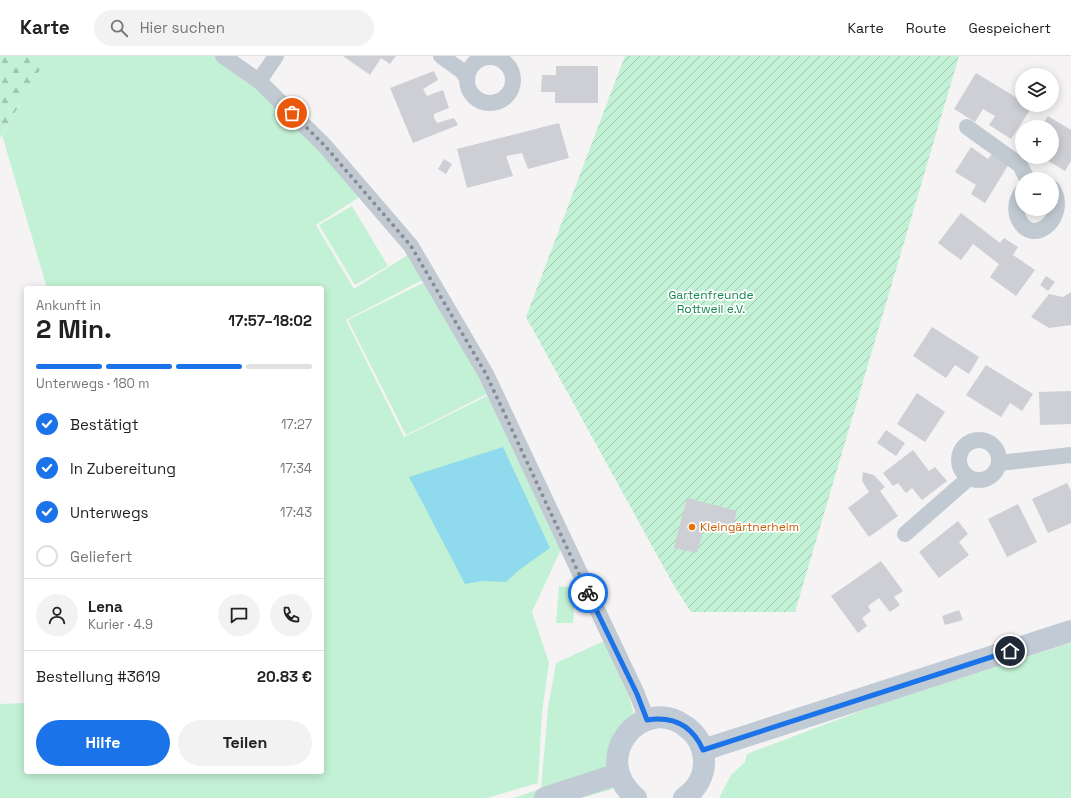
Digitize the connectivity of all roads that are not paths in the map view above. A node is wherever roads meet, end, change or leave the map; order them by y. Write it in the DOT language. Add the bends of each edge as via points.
graph roads {
  1 [pos="223,56"];
  2 [pos="276,56"];
  3 [pos="441,56"];
  4 [pos="466,78"];
  5 [pos="259,81"];
  6 [pos="967,127"];
  7 [pos="1024,172"];
  8 [pos="1059,194"];
  9 [pos="1067,206"];
  10 [pos="1018,216"];
  11 [pos="1071,455"];
  12 [pos="999,463"];
  13 [pos="969,478"];
  14 [pos="905,534"];
  15 [pos="1071,631"];
  16 [pos="647,720"];
  17 [pos="703,750"];
  18 [pos="618,774"];
  19 [pos="545,798"];
  20 [pos="636,798"];
  21 [pos="684,798"];
  1 -- 5 [label="street"];
  2 -- 5 [label="street"];
  3 -- 4 [label="street" via="462,71"];
  5 -- 16 [label="street" via="325,146 411,246 486,374"];
  6 -- 7 [label="street" via="1020,165"];
  8 -- 9 [label="street"];
  9 -- 10 [label="street" via="1053,227 1038,231 1031,230"];
  11 -- 12 [label="street"];
  12 -- 13 [label="street" via="998,469 988,479 975,481"];
  12 -- 13 [label="street" via="999,456 992,444 980,440 967,444 959,454 958,461 963,474"];
  13 -- 14 [label="street"];
  15 -- 17 [label="main road"];
  16 -- 17 [label="main road" via="659,718 681,723 691,730"];
  16 -- 18 [label="main road" via="635,726 619,747 616,760"];
  17 -- 21 [label="main road" via="704,766 700,781"];
  18 -- 19 [label="main road"];
  18 -- 20 [label="main road" via="624,787"];
}
